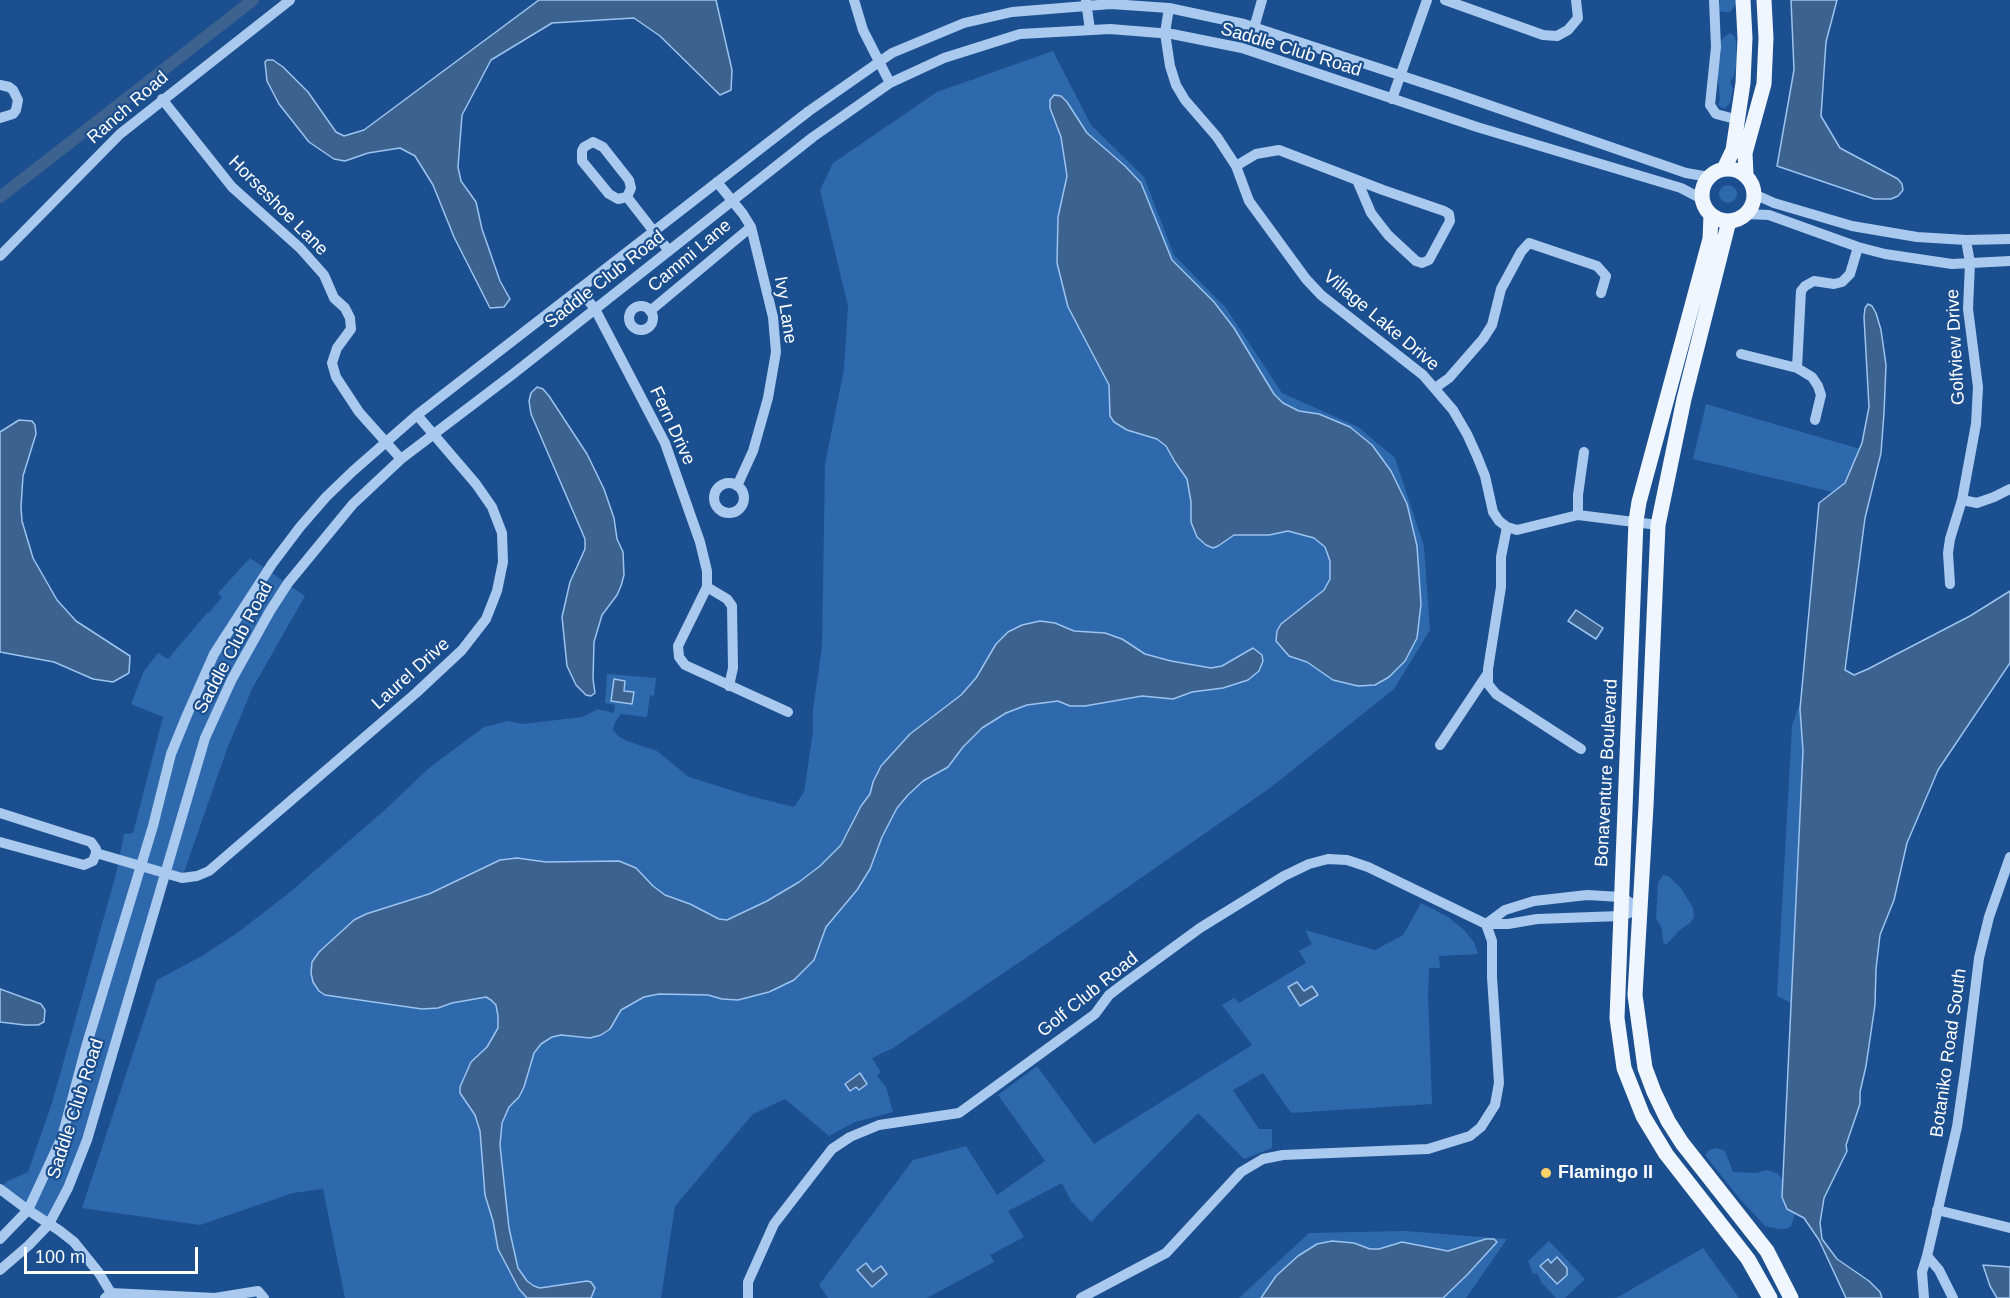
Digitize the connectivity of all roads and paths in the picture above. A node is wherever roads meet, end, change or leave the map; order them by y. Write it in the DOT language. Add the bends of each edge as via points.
graph roads {
  1 [pos="290,0"];
  2 [pos="854,0"];
  3 [pos="1262,0"];
  4 [pos="1427,0"];
  5 [pos="1445,0"];
  6 [pos="1576,0"];
  7 [pos="1714,0"];
  8 [pos="1743,0"];
  9 [pos="1764,0"];
  10 [pos="1086,3"];
  11 [pos="1169,8"];
  12 [pos="1254,28"];
  13 [pos="1090,30"];
  14 [pos="1165,33"];
  15 [pos="879,62"];
  16 [pos="1401,75"];
  17 [pos="890,83"];
  18 [pos="0,86"];
  19 [pos="162,99"];
  20 [pos="1392,99"];
  21 [pos="0,118"];
  22 [pos="1739,120"];
  23 [pos="1236,166"];
  24 [pos="1724,169"];
  25 [pos="1746,175"];
  26 [pos="1709,177"];
  27 [pos="1357,180"];
  28 [pos="717,182"];
  29 [pos="1754,194"];
  30 [pos="627,197"];
  31 [pos="1702,199"];
  32 [pos="732,201"];
  33 [pos="1746,214"];
  34 [pos="1711,215"];
  35 [pos="1729,221"];
  36 [pos="751,227"];
  37 [pos="654,231"];
  38 [pos="2010,239"];
  39 [pos="1965,240"];
  40 [pos="1858,247"];
  41 [pos="669,251"];
  42 [pos="0,255"];
  43 [pos="2010,261"];
  44 [pos="1970,263"];
  45 [pos="579,289"];
  46 [pos="1601,293"];
  47 [pos="595,309"];
  48 [pos="650,310"];
  49 [pos="1741,354"];
  50 [pos="1797,368"];
  51 [pos="1435,388"];
  52 [pos="417,415"];
  53 [pos="1815,420"];
  54 [pos="433,434"];
  55 [pos="385,442"];
  56 [pos="1584,452"];
  57 [pos="400,459"];
  58 [pos="737,486"];
  59 [pos="2010,489"];
  60 [pos="1962,500"];
  61 [pos="1578,515"];
  62 [pos="1636,521"];
  63 [pos="1658,525"];
  64 [pos="1507,527"];
  65 [pos="1950,584"];
  66 [pos="707,587"];
  67 [pos="1488,673"];
  68 [pos="729,686"];
  69 [pos="788,712"];
  70 [pos="1440,745"];
  71 [pos="1581,749"];
  72 [pos="0,813"];
  73 [pos="0,842"];
  74 [pos="96,853"];
  75 [pos="2010,857"];
  76 [pos="141,866"];
  77 [pos="164,873"];
  78 [pos="1621,897"];
  79 [pos="1534,901"];
  80 [pos="1641,909"];
  81 [pos="1620,916"];
  82 [pos="1537,919"];
  83 [pos="1486,924"];
  84 [pos="0,1189"];
  85 [pos="28,1210"];
  86 [pos="1937,1210"];
  87 [pos="49,1224"];
  88 [pos="2010,1228"];
  89 [pos="0,1239"];
  90 [pos="1927,1256"];
  91 [pos="0,1270"];
  92 [pos="108,1296"];
  93 [pos="264,1298"];
  94 [pos="748,1298"];
  95 [pos="1081,1298"];
  96 [pos="1770,1298"];
  97 [pos="1791,1298"];
  98 [pos="1924,1298"];
  99 [pos="1953,1298"];
  1 -- 19 [label="street, Ranch Road"];
  2 -- 15 [label="street"];
  3 -- 12 [label="street, Saddle Club Road"];
  4 -- 16 [label="street"];
  5 -- 6 [label="street" via="1543,35 1557,36 1578,18"];
  7 -- 22 [label="street" via="1716,47 1710,105 1716,114"];
  8 -- 22 [label="main road" via="1745,38"];
  9 -- 25 [label="main road" via="1764,84 1745,153"];
  10 -- 11 [label="street, Saddle Club Road"];
  10 -- 13 [label="street"];
  10 -- 15 [label="street, Saddle Club Road" via="1012,12 964,24 917,41"];
  11 -- 12 [label="street, Saddle Club Road"];
  11 -- 14 [label="street, Village Lake Drive"];
  12 -- 16 [label="street, Saddle Club Road"];
  13 -- 14 [label="street, Saddle Club Road"];
  13 -- 17 [label="street, Saddle Club Road" via="1020,34 944,58"];
  14 -- 20 [label="street, Saddle Club Road" via="1242,48"];
  14 -- 23 [label="street, Village Lake Drive" via="1176,85"];
  15 -- 17 [label="street"];
  15 -- 28 [label="street, Saddle Club Road"];
  16 -- 20 [label="street"];
  16 -- 26 [label="street, Saddle Club Road" via="1686,173"];
  17 -- 32 [label="street, Saddle Club Road"];
  18 -- 21 [label="street" via="14,90 18,100 13,114"];
  19 -- 42 [label="street, Ranch Road" via="120,134"];
  19 -- 55 [label="street, Horseshoe Lane" via="231,187 300,248 324,275 334,298 350,318 351,329 332,363 336,377"];
  20 -- 31 [label="street, Saddle Club Road" via="1681,188"];
  22 -- 24 [label="main road"];
  23 -- 27 [label="street" via="1256,154 1279,150"];
  23 -- 51 [label="street, Village Lake Drive" via="1249,201 1306,279 1333,306"];
  24 -- 25 [label="main road"];
  24 -- 26 [label="main road"];
  25 -- 29 [label="main road"];
  26 -- 31 [label="main road" via="1702,189"];
  27 -- 27 [label="street" via="1449,214 1450,221 1429,260 1416,261 1388,235 1371,213"];
  28 -- 32 [label="street, Ivy Lane"];
  28 -- 37 [label="street, Saddle Club Road"];
  29 -- 33 [label="main road"];
  29 -- 39 [label="street" via="1852,226"];
  30 -- 30 [label="street" via="629,180 601,144 588,143 582,151 584,164 609,194 618,199"];
  30 -- 37 [label="street"];
  31 -- 34 [label="main road"];
  32 -- 36 [label="street, Ivy Lane"];
  32 -- 41 [label="street, Saddle Club Road"];
  33 -- 35 [label="main road"];
  33 -- 40 [label="street" via="1769,215"];
  34 -- 35 [label="main road"];
  34 -- 62 [label="main road, Bonaventure Boulevard" via="1710,239"];
  35 -- 63 [label="main road" via="1684,399"];
  36 -- 48 [label="street, Cammi Lane"];
  36 -- 58 [label="street, Ivy Lane" via="773,317 776,352 753,450"];
  37 -- 41 [label="street"];
  37 -- 45 [label="street, Saddle Club Road"];
  38 -- 39 [label="street"];
  39 -- 44 [label="street, Golfview Drive"];
  40 -- 44 [label="street" via="1885,255"];
  40 -- 50 [label="street" via="1851,272 1842,282 1814,281 1801,291"];
  41 -- 47 [label="street, Saddle Club Road"];
  43 -- 44 [label="street"];
  44 -- 60 [label="street, Golfview Drive" via="1968,309 1978,387 1976,424"];
  45 -- 47 [label="street, Fern Drive"];
  45 -- 52 [label="street, Saddle Club Road"];
  46 -- 51 [label="street" via="1606,276 1597,266 1529,243 1501,289 1492,325 1483,339 1449,378"];
  47 -- 54 [label="street, Saddle Club Road"];
  47 -- 66 [label="street, Fern Drive" via="665,443 700,542"];
  49 -- 50 [label="street"];
  50 -- 53 [label="street" via="1812,377 1820,391"];
  51 -- 64 [label="street, Village Lake Drive" via="1467,434 1485,476 1493,512"];
  52 -- 54 [label="street, Laurel Drive"];
  52 -- 55 [label="street, Saddle Club Road"];
  54 -- 57 [label="street, Saddle Club Road"];
  54 -- 77 [label="street, Laurel Drive" via="476,484 492,507 502,533 503,562 486,619 462,650 417,693 221,863 197,876 182,878"];
  55 -- 57 [label="street, Horseshoe Lane"];
  55 -- 76 [label="street, Saddle Club Road" via="300,527 214,654 171,753"];
  56 -- 61 [label="street"];
  57 -- 77 [label="street, Saddle Club Road" via="353,504 270,611 205,738"];
  59 -- 60 [label="street" via="1977,503"];
  60 -- 65 [label="street, Golfview Drive" via="1950,539"];
  61 -- 62 [label="street"];
  61 -- 64 [label="street" via="1520,530"];
  62 -- 63 [label="street"];
  62 -- 78 [label="main road, Bonaventure Boulevard"];
  63 -- 80 [label="main road"];
  64 -- 67 [label="street"];
  66 -- 68 [label="street" via="732,606 733,669"];
  66 -- 68 [label="street" via="678,646 679,657 685,665"];
  67 -- 70 [label="street"];
  67 -- 71 [label="street" via="1488,684 1496,694"];
  68 -- 69 [label="street"];
  72 -- 74 [label="street" via="91,842"];
  73 -- 74 [label="street" via="84,865 93,861"];
  74 -- 76 [label="street, Laurel Drive"];
  75 -- 86 [label="street, Botaniko Road South" via="1979,958 1957,1127"];
  76 -- 77 [label="street, Laurel Drive"];
  76 -- 85 [label="street, Saddle Club Road" via="62,1137"];
  77 -- 87 [label="street, Saddle Club Road" via="87,1140"];
  78 -- 79 [label="street" via="1587,895"];
  78 -- 80 [label="street"];
  78 -- 81 [label="main road, Bonaventure Boulevard"];
  79 -- 82 [label="street"];
  79 -- 83 [label="street" via="1504,910"];
  80 -- 81 [label="street, Golf Club Road"];
  80 -- 97 [label="main road" via="1635,995 1646,1068 1654,1092 1682,1143 1767,1251"];
  81 -- 82 [label="street, Golf Club Road"];
  81 -- 96 [label="main road, Bonaventure Boulevard" via="1617,1018 1624,1068 1633,1095 1653,1134 1748,1259"];
  82 -- 83 [label="street, Golf Club Road"];
  83 -- 94 [label="street, Golf Club Road" via="1347,860 1328,859 1284,876 1200,928 1109,995 1095,1014 959,1113 879,1125 832,1149 774,1224 748,1282"];
  83 -- 95 [label="street" via="1492,941 1499,1083 1495,1105 1481,1127 1470,1136 1428,1149 1263,1159 1241,1172 1166,1253"];
  84 -- 85 [label="street"];
  85 -- 87 [label="street"];
  85 -- 89 [label="street, Saddle Club Road"];
  86 -- 88 [label="street"];
  86 -- 90 [label="street, Botaniko Road South"];
  87 -- 91 [label="street, Saddle Club Road"];
  87 -- 92 [label="street" via="74,1242 99,1273"];
  90 -- 98 [label="street, Botaniko Road South" via="1922,1272"];
  90 -- 99 [label="street"];
  92 -- 93 [label="street" via="215,1298 258,1291"];
}
